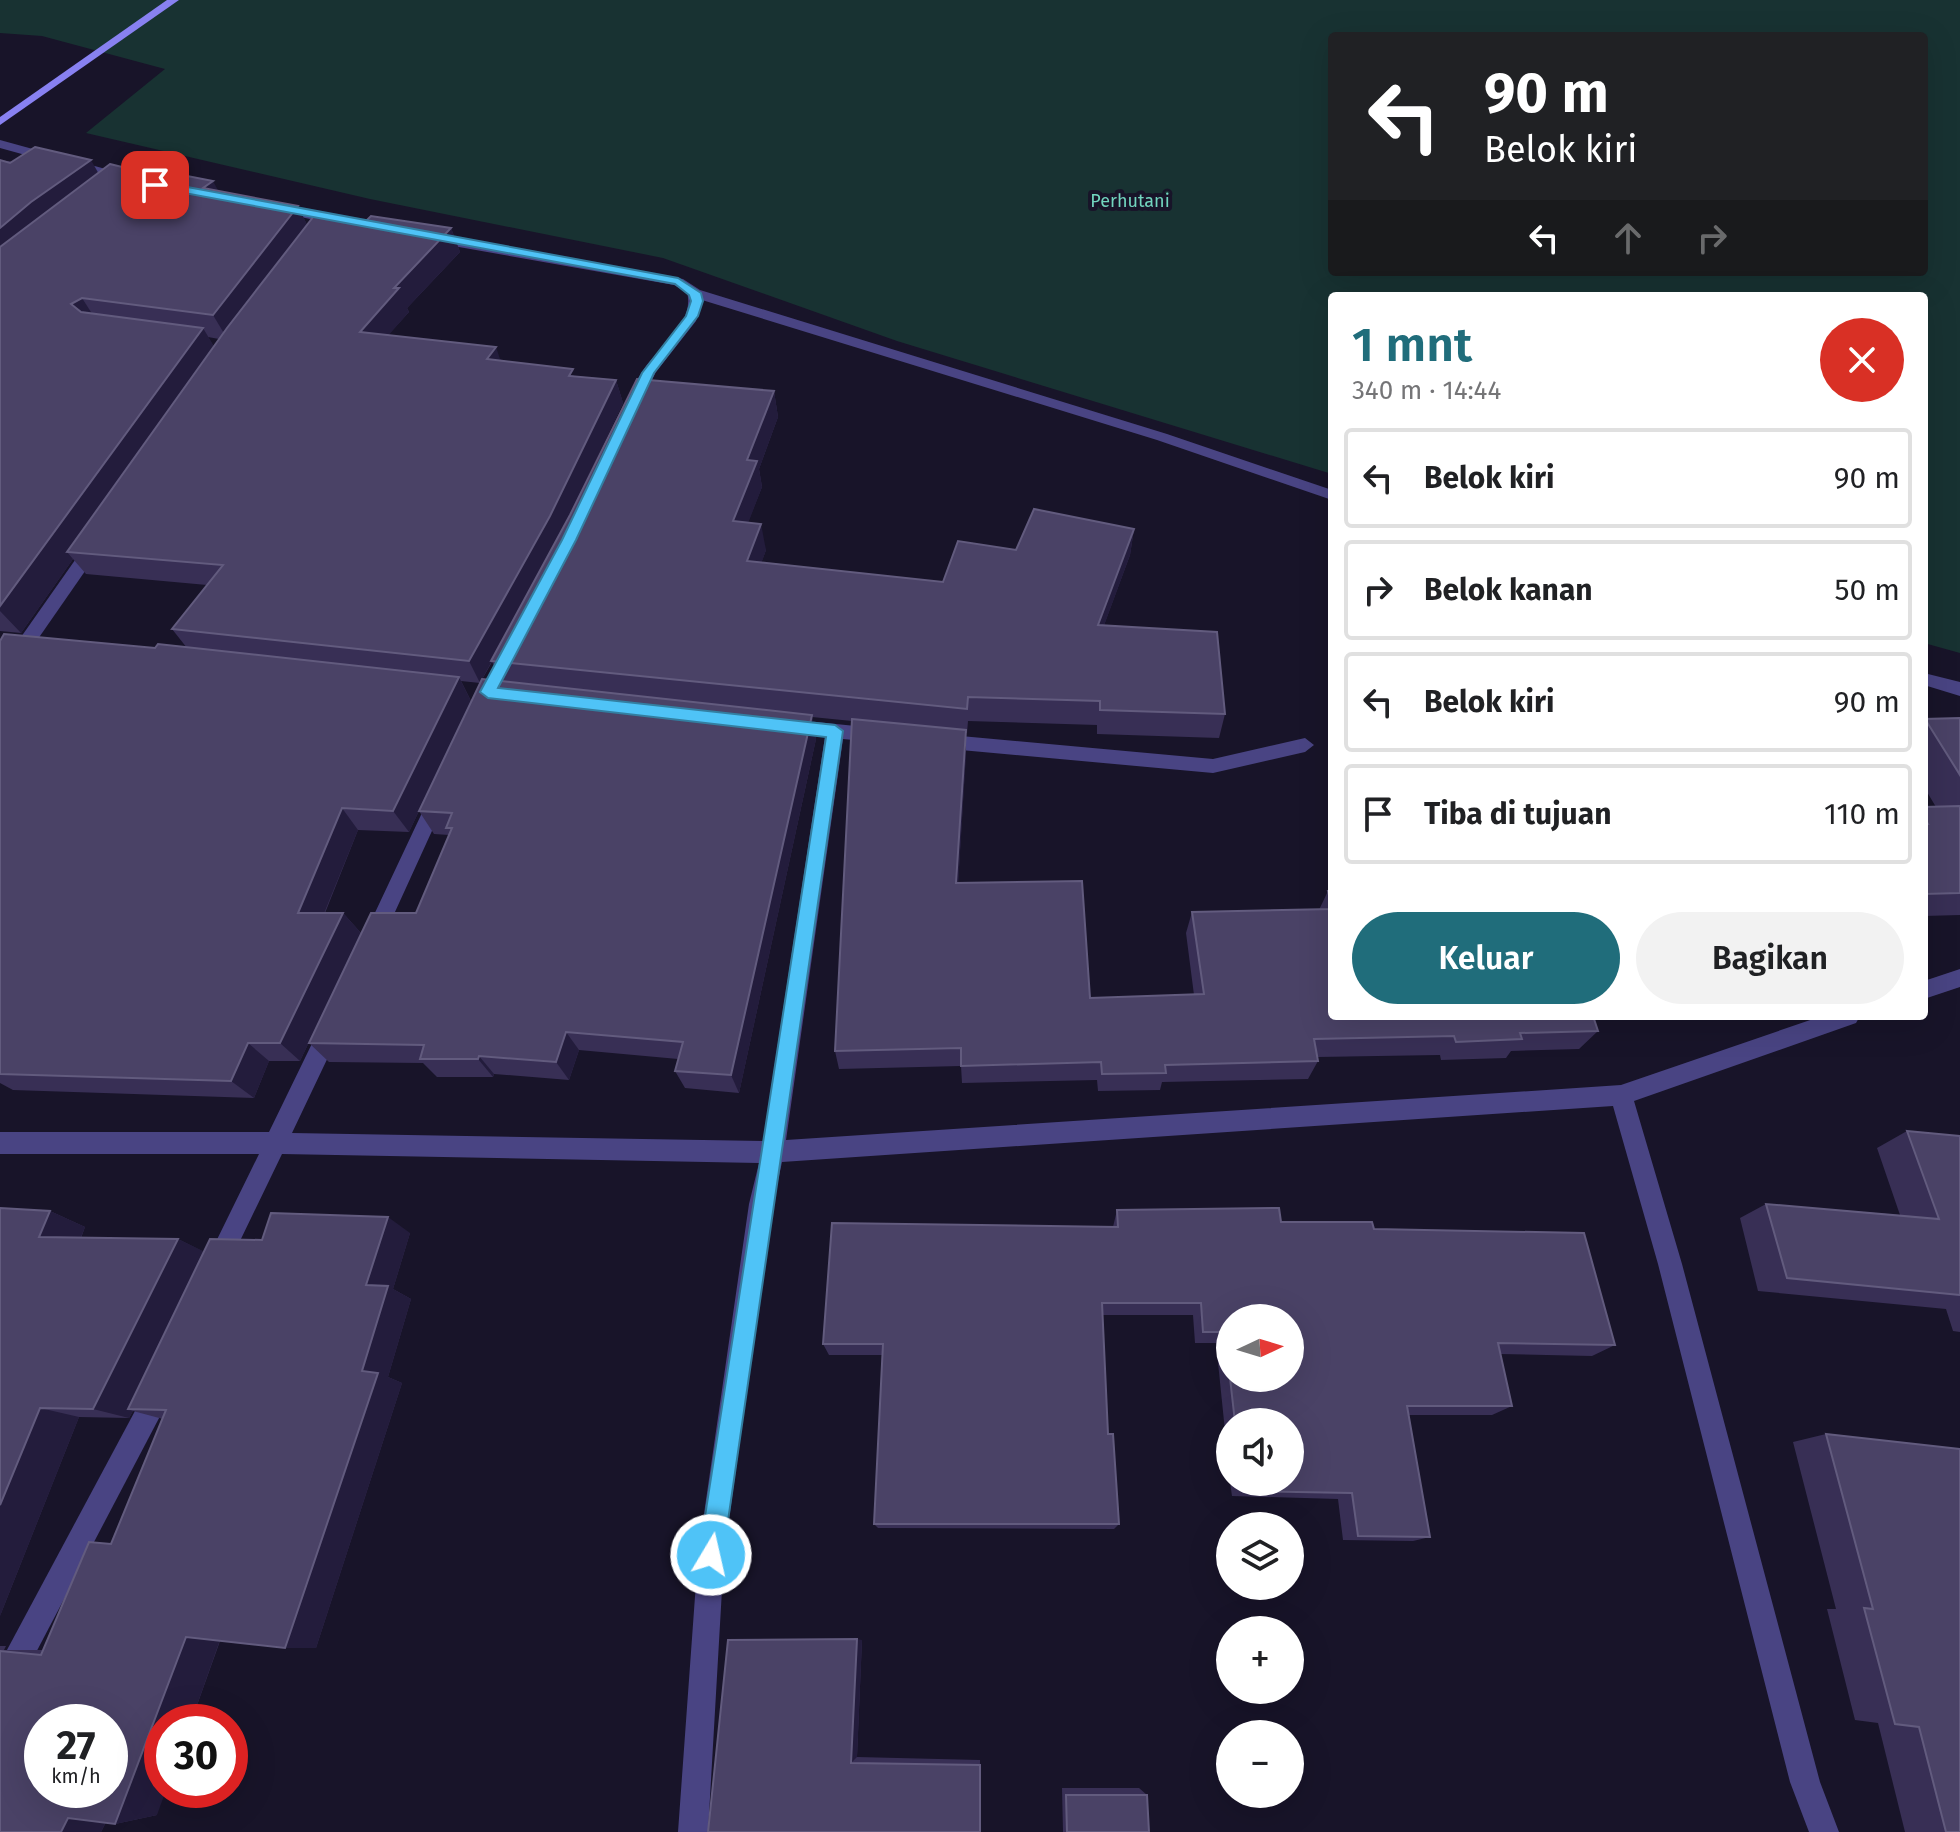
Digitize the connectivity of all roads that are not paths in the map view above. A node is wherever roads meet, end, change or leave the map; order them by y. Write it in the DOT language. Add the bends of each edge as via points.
graph roads {
  1 [pos="174,0"];
  2 [pos="0,122"];
  3 [pos="0,144"];
  4 [pos="128,183"];
  5 [pos="267,206"];
  6 [pos="359,224"];
  7 [pos="418,235"];
  8 [pos="695,293"];
  9 [pos="628,414"];
  10 [pos="1328,494"];
  11 [pos="98,539"];
  12 [pos="0,640"];
  13 [pos="34,643"];
  14 [pos="0,680"];
  15 [pos="1928,680"];
  16 [pos="1960,689"];
  17 [pos="772,724"];
  18 [pos="835,731"];
  19 [pos="1305,745"];
  20 [pos="448,777"];
  21 [pos="369,946"];
  22 [pos="1960,978"];
  23 [pos="1928,989"];
  24 [pos="336,1016"];
  25 [pos="1837,1020"];
  26 [pos="1621,1095"];
  27 [pos="0,1143"];
  28 [pos="277,1143"];
  29 [pos="773,1152"];
  30 [pos="207,1286"];
  31 [pos="169,1370"];
  32 [pos="0,1692"];
  33 [pos="693,1832"];
  34 [pos="1824,1832"];
  1 -- 2 [label="main road"];
  3 -- 4 [label="street"];
  5 -- 6 [label="street" via="324,225"];
  7 -- 8 [label="street" via="678,282"];
  8 -- 9 [label="street" via="692,316 648,373"];
  8 -- 10 [label="street"];
  11 -- 13 [label="street"];
  12 -- 13 [label="street"];
  13 -- 14 [label="street"];
  15 -- 16 [label="street"];
  17 -- 18 [label="street"];
  18 -- 19 [label="street" via="1213,766"];
  18 -- 29 [label="street"];
  20 -- 21 [label="street"];
  22 -- 23 [label="street"];
  24 -- 28 [label="street"];
  25 -- 26 [label="street"];
  26 -- 29 [label="street"];
  26 -- 34 [label="street" via="1805,1782"];
  27 -- 28 [label="street"];
  28 -- 29 [label="street"];
  28 -- 30 [label="street"];
  29 -- 33 [label="street" via="711,1555"];
  31 -- 32 [label="street"];
}
